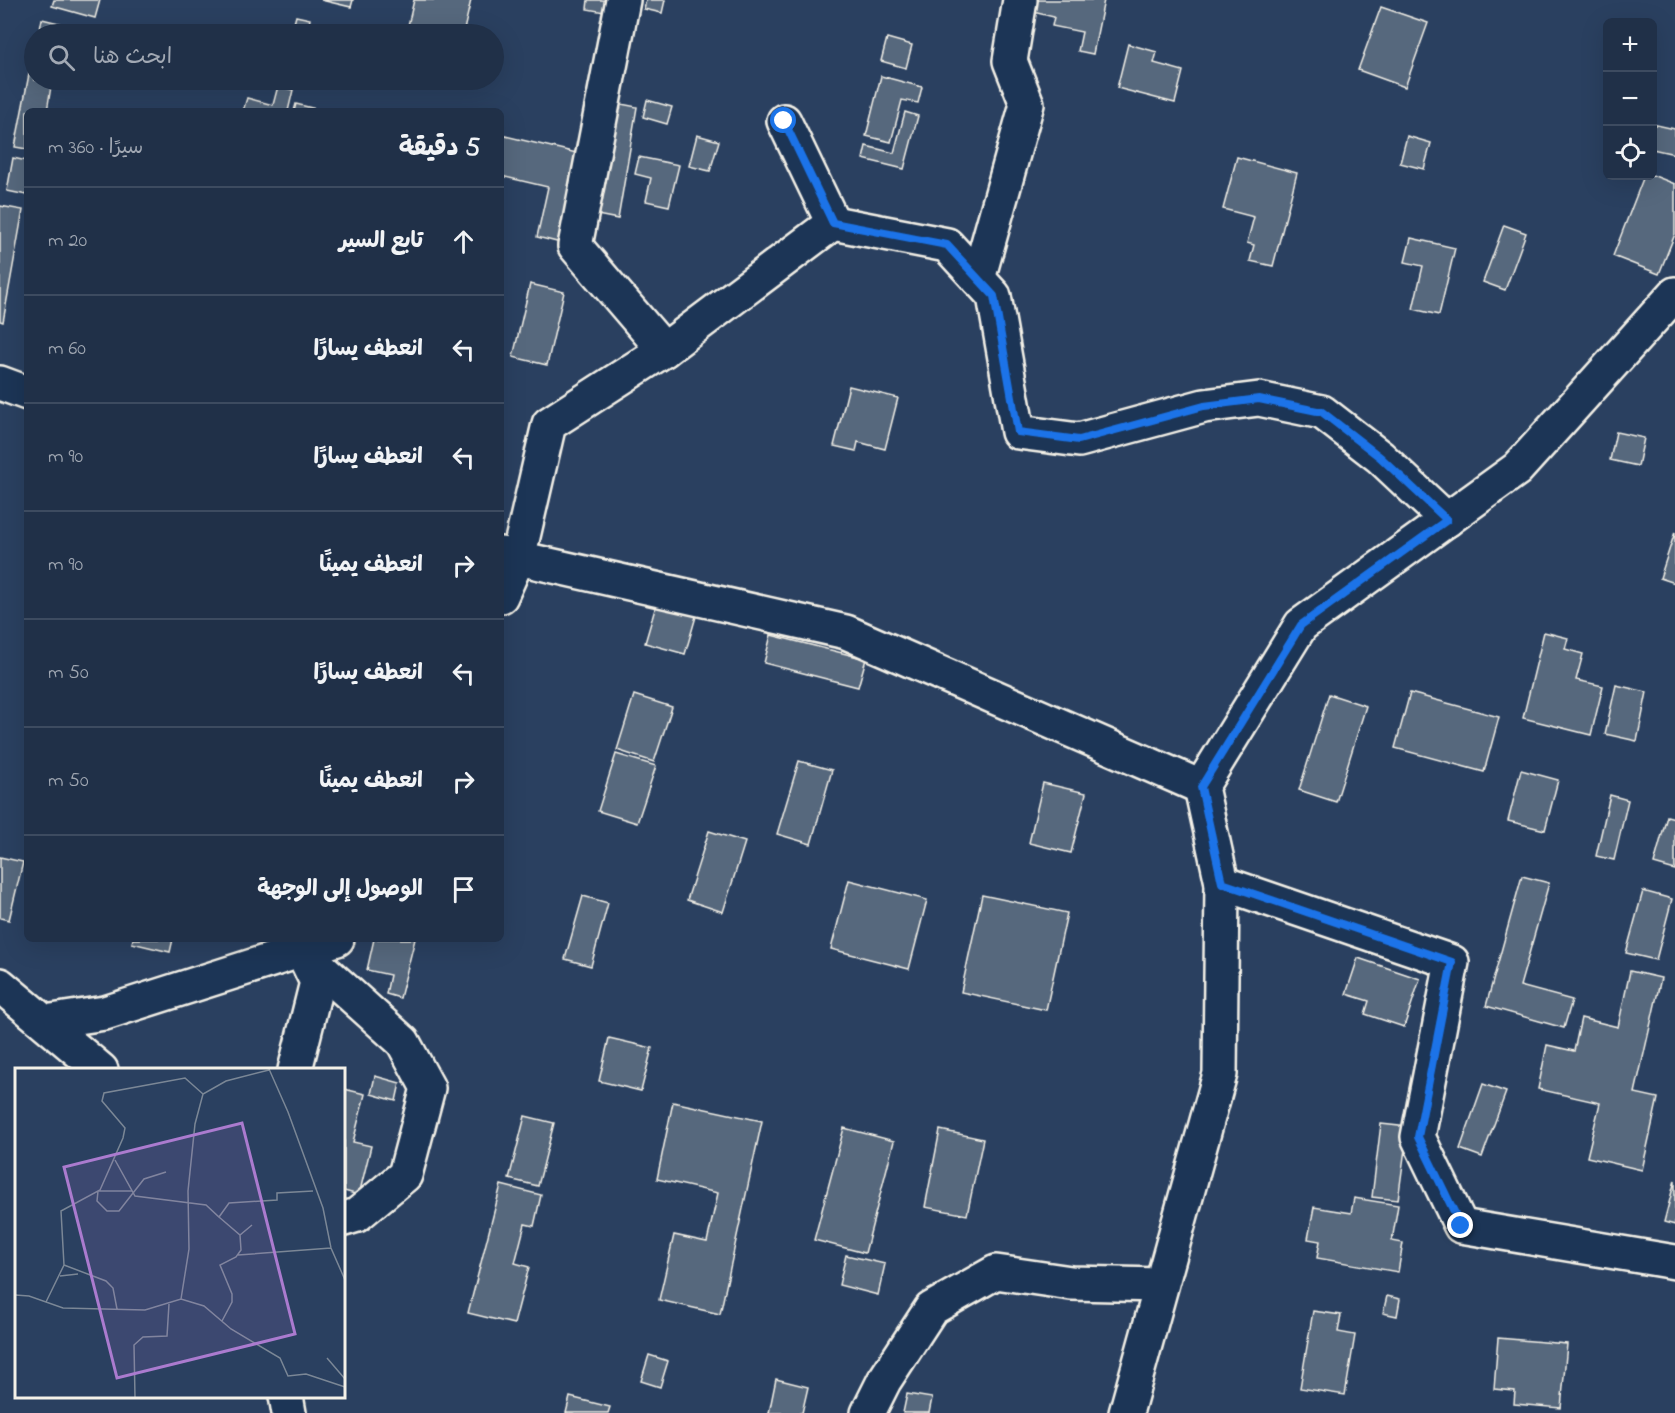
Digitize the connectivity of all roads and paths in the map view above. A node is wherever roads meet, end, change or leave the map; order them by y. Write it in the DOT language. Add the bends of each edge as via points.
graph roads {
  1 [pos="623,0"];
  2 [pos="1020,0"];
  3 [pos="784,121"];
  4 [pos="833,223"];
  5 [pos="978,279"];
  6 [pos="1675,294"];
  7 [pos="664,350"];
  8 [pos="0,383"];
  9 [pos="24,392"];
  10 [pos="1447,520"];
  11 [pos="510,556"];
  12 [pos="504,583"];
  13 [pos="1201,787"];
  14 [pos="1222,883"];
  15 [pos="318,942"];
  16 [pos="299,945"];
  17 [pos="0,985"];
  18 [pos="45,1022"];
  19 [pos="100,1068"];
  20 [pos="296,1068"];
  21 [pos="345,1219"];
  22 [pos="1675,1262"];
  23 [pos="1161,1284"];
  24 [pos="285,1398"];
  25 [pos="289,1413"];
  26 [pos="868,1413"];
  27 [pos="1126,1413"];
  1 -- 7 [label="street" via="574,246"];
  2 -- 5 [label="street" via="1010,61 1028,104"];
  3 -- 4 [label="street"];
  4 -- 5 [label="street" via="947,245"];
  4 -- 7 [label="street"];
  5 -- 10 [label="street" via="994,296 1018,432 1079,440 1204,406 1259,399 1322,412 1380,457"];
  6 -- 10 [label="street" via="1517,469"];
  7 -- 11 [label="street" via="549,424"];
  8 -- 9 [label="street"];
  10 -- 13 [label="street" via="1301,625"];
  11 -- 12 [label="street"];
  11 -- 13 [label="street" via="846,632"];
  13 -- 14 [label="street"];
  14 -- 22 [label="street" via="1452,962 1418,1137 1461,1226"];
  14 -- 23 [label="street" via="1220,1074"];
  15 -- 16 [label="street"];
  16 -- 18 [label="street" via="105,1013"];
  16 -- 20 [label="street" via="317,982"];
  16 -- 21 [label="street" via="403,1042 428,1088 405,1175 357,1215"];
  17 -- 18 [label="street"];
  18 -- 19 [label="street"];
  23 -- 26 [label="street" via="1071,1283 996,1272 932,1309 884,1381"];
  23 -- 27 [label="street"];
  24 -- 25 [label="street"];
}
